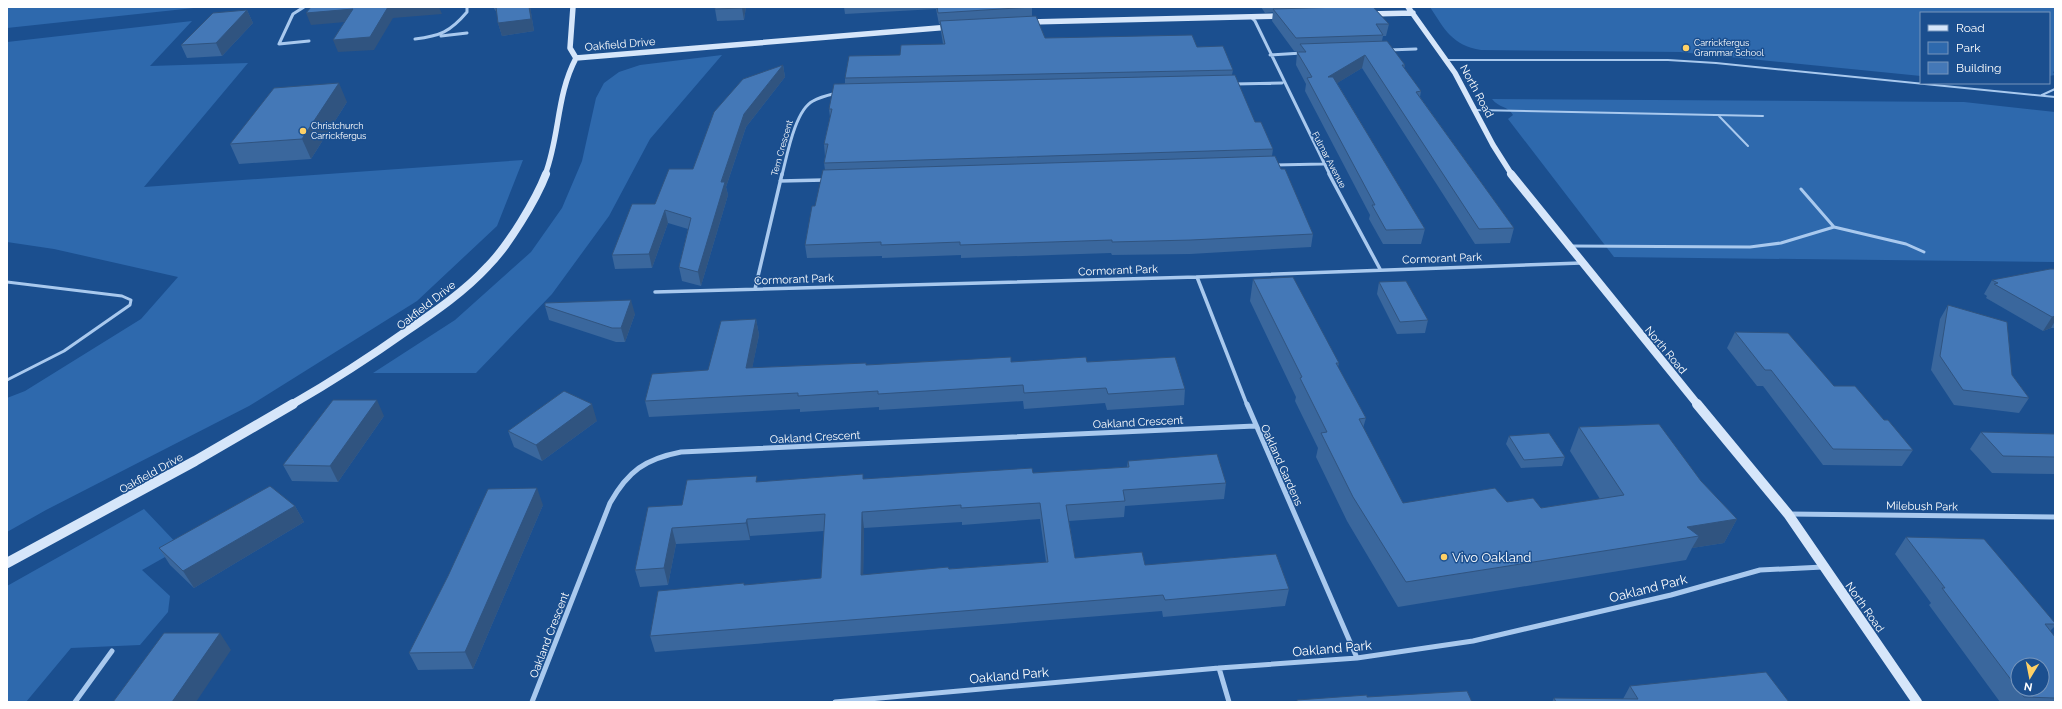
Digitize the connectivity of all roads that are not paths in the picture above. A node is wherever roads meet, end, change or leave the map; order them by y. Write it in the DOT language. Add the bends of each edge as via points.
graph roads {
  1 [pos="304,7"];
  2 [pos="467,7"];
  3 [pos="573,7"];
  4 [pos="1410,10"];
  5 [pos="1364,14"];
  6 [pos="1287,16"];
  7 [pos="1251,17"];
  8 [pos="1020,23"];
  9 [pos="955,27"];
  10 [pos="467,33"];
  11 [pos="441,36"];
  12 [pos="416,39"];
  13 [pos="309,42"];
  14 [pos="1416,48"];
  15 [pos="1385,50"];
  16 [pos="1308,53"];
  17 [pos="1270,55"];
  18 [pos="576,58"];
  19 [pos="1447,60"];
  20 [pos="1282,83"];
  21 [pos="1920,83"];
  22 [pos="1227,84"];
  23 [pos="1926,84"];
  24 [pos="2055,89"];
  25 [pos="839,93"];
  26 [pos="2042,95"];
  27 [pos="2055,97"];
  28 [pos="1474,110"];
  29 [pos="1718,115"];
  30 [pos="1762,116"];
  31 [pos="1748,146"];
  32 [pos="1322,164"];
  33 [pos="1267,166"];
  34 [pos="828,180"];
  35 [pos="780,181"];
  36 [pos="1801,189"];
  37 [pos="1834,227"];
  38 [pos="1568,246"];
  39 [pos="1924,252"];
  40 [pos="1581,263"];
  41 [pos="1380,269"];
  42 [pos="1197,277"];
  43 [pos="7,282"];
  44 [pos="755,289"];
  45 [pos="655,292"];
  46 [pos="7,380"];
  47 [pos="1255,426"];
  48 [pos="1788,514"];
  49 [pos="2055,517"];
  50 [pos="7,563"];
  51 [pos="1824,567"];
  52 [pos="112,651"];
  53 [pos="1357,658"];
  54 [pos="1219,668"];
  55 [pos="896,699"];
  56 [pos="75,702"];
  57 [pos="532,702"];
  58 [pos="835,702"];
  59 [pos="1228,702"];
  60 [pos="1917,702"];
  1 -- 13 [label="street" via="293,14 278,44"];
  2 -- 11 [label="street" via="467,12 457,25"];
  3 -- 18 [label="street" via="570,48"];
  4 -- 5 [label="street"];
  4 -- 19 [label="street, North Road"];
  6 -- 7 [label="street"];
  7 -- 8 [label="street"];
  7 -- 17 [label="street, Fulmar Avenue"];
  9 -- 18 [label="street, Oakfield Drive"];
  10 -- 11 [label="street"];
  11 -- 12 [label="street"];
  14 -- 15 [label="street"];
  16 -- 17 [label="street"];
  17 -- 20 [label="street, Fulmar Avenue"];
  18 -- 50 [label="street, Oakfield Drive" via="567,75 557,120 553,155 541,186 517,228 484,270 444,305 345,374"];
  19 -- 21 [label="lane" via="1684,61"];
  19 -- 28 [label="street, North Road"];
  20 -- 22 [label="street"];
  20 -- 32 [label="street, Fulmar Avenue"];
  23 -- 26 [label="lane"];
  24 -- 26 [label="lane"];
  25 -- 35 [label="street, Tern Crescent" via="817,98 803,109"];
  26 -- 27 [label="lane"];
  28 -- 29 [label="lane"];
  28 -- 38 [label="street, North Road" via="1511,174"];
  29 -- 30 [label="lane"];
  29 -- 31 [label="lane"];
  32 -- 33 [label="street"];
  32 -- 41 [label="street, Fulmar Avenue"];
  34 -- 35 [label="street"];
  35 -- 44 [label="street, Tern Crescent"];
  36 -- 37 [label="lane"];
  37 -- 38 [label="lane" via="1781,242 1750,247"];
  37 -- 39 [label="lane" via="1906,244"];
  38 -- 40 [label="street, North Road"];
  40 -- 41 [label="street, Cormorant Park"];
  40 -- 48 [label="street, North Road"];
  41 -- 42 [label="street, Cormorant Park"];
  42 -- 44 [label="street, Cormorant Park"];
  42 -- 47 [label="street, Oakland Gardens"];
  43 -- 46 [label="lane" via="122,296 131,300 130,305 64,351"];
  44 -- 45 [label="street, Cormorant Park"];
  47 -- 53 [label="street, Oakland Gardens"];
  47 -- 57 [label="street, Oakland Crescent" via="681,452 654,458 638,466 627,476 610,503"];
  48 -- 49 [label="street, Milebush Park"];
  48 -- 51 [label="street, North Road"];
  51 -- 53 [label="street, Oakland Park" via="1760,570 1671,595 1473,641"];
  51 -- 60 [label="street, North Road"];
  52 -- 56 [label="street"];
  53 -- 54 [label="street, Oakland Park"];
  54 -- 55 [label="street, Oakland Park"];
  54 -- 59 [label="street"];
  55 -- 58 [label="street, Oakland Park"];
}
